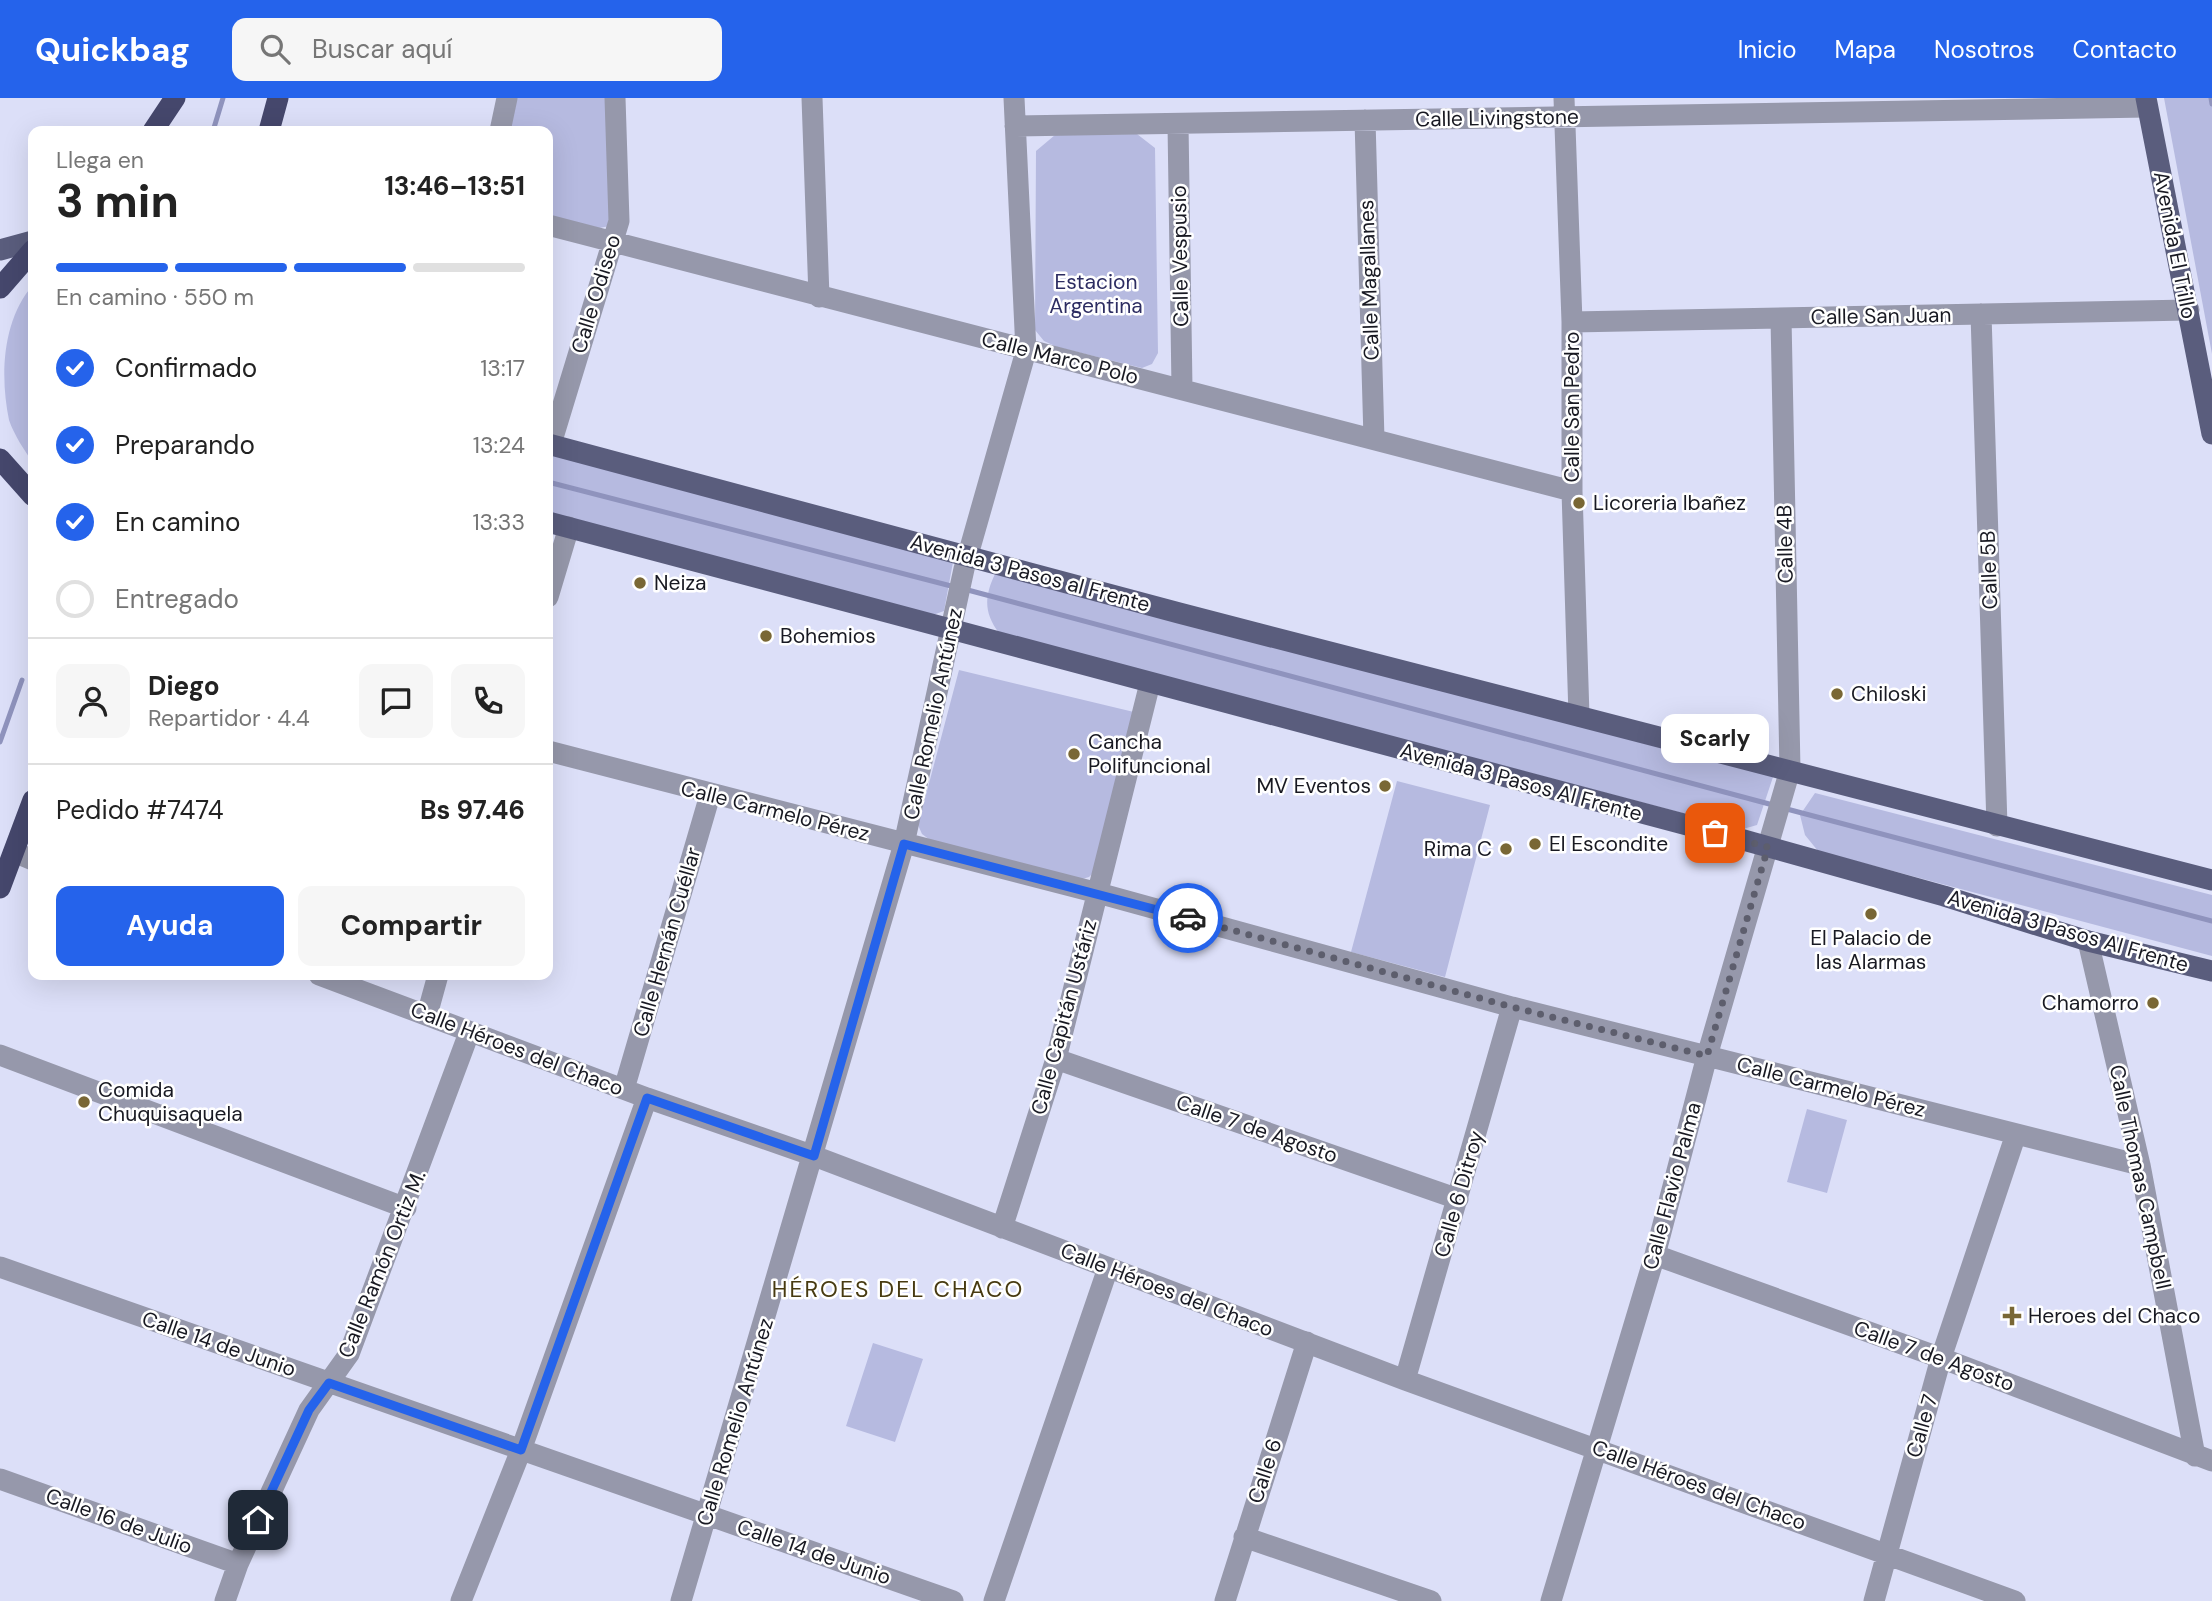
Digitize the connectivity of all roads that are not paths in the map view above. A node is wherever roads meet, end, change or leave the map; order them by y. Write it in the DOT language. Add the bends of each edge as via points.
graph roads {
  1 [pos="173,98"];
  2 [pos="278,98"];
  3 [pos="507,98"];
  4 [pos="615,98"];
  5 [pos="812,98"];
  6 [pos="1014,98"];
  7 [pos="2146,102"];
  8 [pos="1564,107"];
  9 [pos="1365,120"];
  10 [pos="1178,124"];
  11 [pos="156,126"];
  12 [pos="270,126"];
  13 [pos="501,126"];
  14 [pos="1015,126"];
  15 [pos="553,226"];
  16 [pos="28,242"];
  17 [pos="611,242"];
  18 [pos="0,250"];
  19 [pos="28,256"];
  20 [pos="0,288"];
  21 [pos="819,297"];
  22 [pos="2189,310"];
  23 [pos="1981,314"];
  24 [pos="1781,318"];
  25 [pos="1572,322"];
  26 [pos="1026,351"];
  27 [pos="1181,388"];
  28 [pos="553,431"];
  29 [pos="2212,434"];
  30 [pos="1374,439"];
  31 [pos="553,445"];
  32 [pos="0,459"];
  33 [pos="28,490"];
  34 [pos="1572,491"];
  35 [pos="558,525"];
  36 [pos="553,561"];
  37 [pos="966,562"];
  38 [pos="953,620"];
  39 [pos="1150,682"];
  40 [pos="1578,716"];
  41 [pos="553,752"];
  42 [pos="1787,778"];
  43 [pos="710,795"];
  44 [pos="1997,826"];
  45 [pos="28,831"];
  46 [pos="1772,837"];
  47 [pos="904,844"];
  48 [pos="24,856"];
  49 [pos="2212,880"];
  50 [pos="0,888"];
  51 [pos="1098,893"];
  52 [pos="2088,941"];
  53 [pos="2212,971"];
  54 [pos="332,980"];
  55 [pos="436,980"];
  56 [pos="1512,1007"];
  57 [pos="426,1015"];
  58 [pos="469,1033"];
  59 [pos="0,1055"];
  60 [pos="1707,1056"];
  61 [pos="1056,1059"];
  62 [pos="624,1089"];
  63 [pos="647,1098"];
  64 [pos="2016,1134"];
  65 [pos="814,1156"];
  66 [pos="2140,1165"];
  67 [pos="1458,1199"];
  68 [pos="405,1208"];
  69 [pos="1002,1228"];
  70 [pos="1655,1255"];
  71 [pos="0,1267"];
  72 [pos="1108,1268"];
  73 [pos="1307,1342"];
  74 [pos="1941,1358"];
  75 [pos="1405,1380"];
  76 [pos="329,1383"];
  77 [pos="1597,1449"];
  78 [pos="521,1450"];
  79 [pos="2203,1459"];
  80 [pos="0,1479"];
  81 [pos="708,1515"];
  82 [pos="1244,1537"];
  83 [pos="1886,1552"];
  84 [pos="238,1564"];
  85 [pos="908,1594"];
  86 [pos="225,1601"];
  87 [pos="461,1601"];
  88 [pos="681,1601"];
  89 [pos="953,1601"];
  90 [pos="995,1601"];
  91 [pos="1225,1601"];
  92 [pos="1431,1601"];
  93 [pos="1551,1601"];
  94 [pos="1874,1601"];
  95 [pos="2015,1601"];
  1 -- 11 [label="highway"];
  2 -- 12 [label="highway"];
  3 -- 13 [label="street"];
  4 -- 17 [label="street, Calle Odiseo" via="619,221"];
  5 -- 21 [label="street"];
  6 -- 14 [label="street, Calle Romelio Antúnez"];
  7 -- 8 [label="street, Calle Livingstone"];
  7 -- 22 [label="main road, Avenida El Trillo"];
  8 -- 9 [label="street, Calle Livingstone"];
  8 -- 25 [label="street, Calle San Pedro"];
  9 -- 10 [label="street, Calle Livingstone"];
  9 -- 30 [label="street, Calle Magallanes"];
  10 -- 14 [label="street, Calle Livingstone"];
  10 -- 27 [label="street, Calle Vespusio"];
  14 -- 26 [label="street, Calle Romelio Antúnez"];
  15 -- 17 [label="street, Calle Marco Polo"];
  16 -- 18 [label="main road"];
  17 -- 21 [label="street, Calle Marco Polo"];
  17 -- 28 [label="street, Calle Odiseo"];
  19 -- 20 [label="highway"];
  21 -- 26 [label="street, Calle Marco Polo"];
  22 -- 23 [label="street, Calle San Juan"];
  22 -- 29 [label="main road, Avenida El Trillo"];
  23 -- 24 [label="street, Calle San Juan"];
  23 -- 44 [label="street, Calle 5B"];
  24 -- 25 [label="street, Calle San Juan"];
  24 -- 42 [label="street, Calle 4B"];
  25 -- 34 [label="street, Calle San Pedro"];
  26 -- 27 [label="street, Calle Marco Polo"];
  26 -- 37 [label="street, Calle Romelio Antúnez"];
  27 -- 30 [label="street, Calle Marco Polo"];
  30 -- 34 [label="street, Calle Marco Polo"];
  31 -- 37 [label="main road, Avenida 3 Pasos al Frente"];
  32 -- 33 [label="highway"];
  34 -- 40 [label="street, Calle San Pedro"];
  35 -- 36 [label="street"];
  35 -- 38 [label="main road"];
  37 -- 38 [label="street, Calle Romelio Antúnez"];
  37 -- 40 [label="main road, Avenida 3 Pasos al Frente"];
  38 -- 39 [label="main road, Avenida 3 Pasos Al Frente"];
  38 -- 47 [label="street, Calle Romelio Antúnez"];
  39 -- 46 [label="main road, Avenida 3 Pasos Al Frente"];
  39 -- 51 [label="street, Calle Capitán Ustáriz"];
  40 -- 42 [label="main road"];
  41 -- 43 [label="street, Calle Carmelo Pérez"];
  42 -- 44 [label="main road"];
  42 -- 46 [label="street, Calle Flavio Palma"];
  43 -- 47 [label="street, Calle Carmelo Pérez"];
  43 -- 62 [label="street, Calle Hernán Cuéllar"];
  44 -- 49 [label="main road"];
  45 -- 48 [label="highway"];
  46 -- 52 [label="main road, Avenida 3 Pasos Al Frente"];
  46 -- 60 [label="street, Calle Flavio Palma"];
  47 -- 51 [label="street, Calle Carmelo Pérez"];
  47 -- 65 [label="street, Calle Romelio Antúnez"];
  48 -- 50 [label="highway"];
  51 -- 56 [label="street, Calle Carmelo Pérez"];
  51 -- 61 [label="street, Calle Capitán Ustáriz"];
  52 -- 53 [label="main road, Avenida 3 Pasos Al Frente"];
  52 -- 66 [label="street, Calle Thomas Campbell"];
  54 -- 57 [label="street, Calle Héroes del Chaco"];
  55 -- 57 [label="street"];
  56 -- 60 [label="street, Calle Carmelo Pérez"];
  56 -- 67 [label="street, Calle 6 Ditroy"];
  57 -- 58 [label="street, Calle Héroes del Chaco"];
  58 -- 62 [label="street, Calle Héroes del Chaco"];
  58 -- 68 [label="street, Calle Ramón Ortiz M."];
  59 -- 68 [label="street"];
  60 -- 64 [label="street, Calle Carmelo Pérez"];
  60 -- 70 [label="street, Calle Flavio Palma"];
  61 -- 67 [label="street, Calle 7 de Agosto"];
  61 -- 69 [label="street, Calle Capitán Ustáriz"];
  62 -- 63 [label="street, Calle Héroes del Chaco"];
  63 -- 65 [label="street, Calle Héroes del Chaco"];
  63 -- 78 [label="street"];
  64 -- 66 [label="street, Calle Carmelo Pérez"];
  64 -- 74 [label="street, Calle 7"];
  65 -- 69 [label="street, Calle Héroes del Chaco"];
  65 -- 81 [label="street, Calle Romelio Antúnez"];
  66 -- 79 [label="street, Calle Thomas Campbell"];
  67 -- 75 [label="street, Calle 6 Ditroy"];
  68 -- 76 [label="street, Calle Ramón Ortiz M." via="349,1354"];
  69 -- 72 [label="street, Calle Héroes del Chaco"];
  70 -- 74 [label="street, Calle 7 de Agosto"];
  70 -- 77 [label="street, Calle Flavio Palma"];
  71 -- 76 [label="street, Calle 14 de Junio"];
  72 -- 73 [label="street, Calle Héroes del Chaco"];
  72 -- 90 [label="street"];
  73 -- 75 [label="street, Calle Héroes del Chaco"];
  73 -- 82 [label="street, Calle 6"];
  74 -- 79 [label="street, Calle 7 de Agosto"];
  74 -- 83 [label="street, Calle 7"];
  75 -- 77 [label="street, Calle Héroes del Chaco"];
  76 -- 78 [label="street, Calle 14 de Junio"];
  76 -- 84 [label="street, Calle Ramón Ortiz M." via="309,1410"];
  77 -- 83 [label="street, Calle Héroes del Chaco"];
  77 -- 93 [label="street, Calle Flavio Palma"];
  78 -- 81 [label="street, Calle 14 de Junio"];
  78 -- 87 [label="street"];
  80 -- 84 [label="street, Calle 16 de Julio"];
  81 -- 85 [label="street, Calle 14 de Junio"];
  81 -- 88 [label="street, Calle Romelio Antúnez"];
  82 -- 91 [label="street, Calle 6"];
  82 -- 92 [label="street"];
  83 -- 94 [label="street, Calle 7"];
  83 -- 95 [label="street, Calle Héroes del Chaco"];
  84 -- 86 [label="street, Calle Ramón Ortiz M."];
  85 -- 89 [label="street, Calle 14 de Junio"];
}
